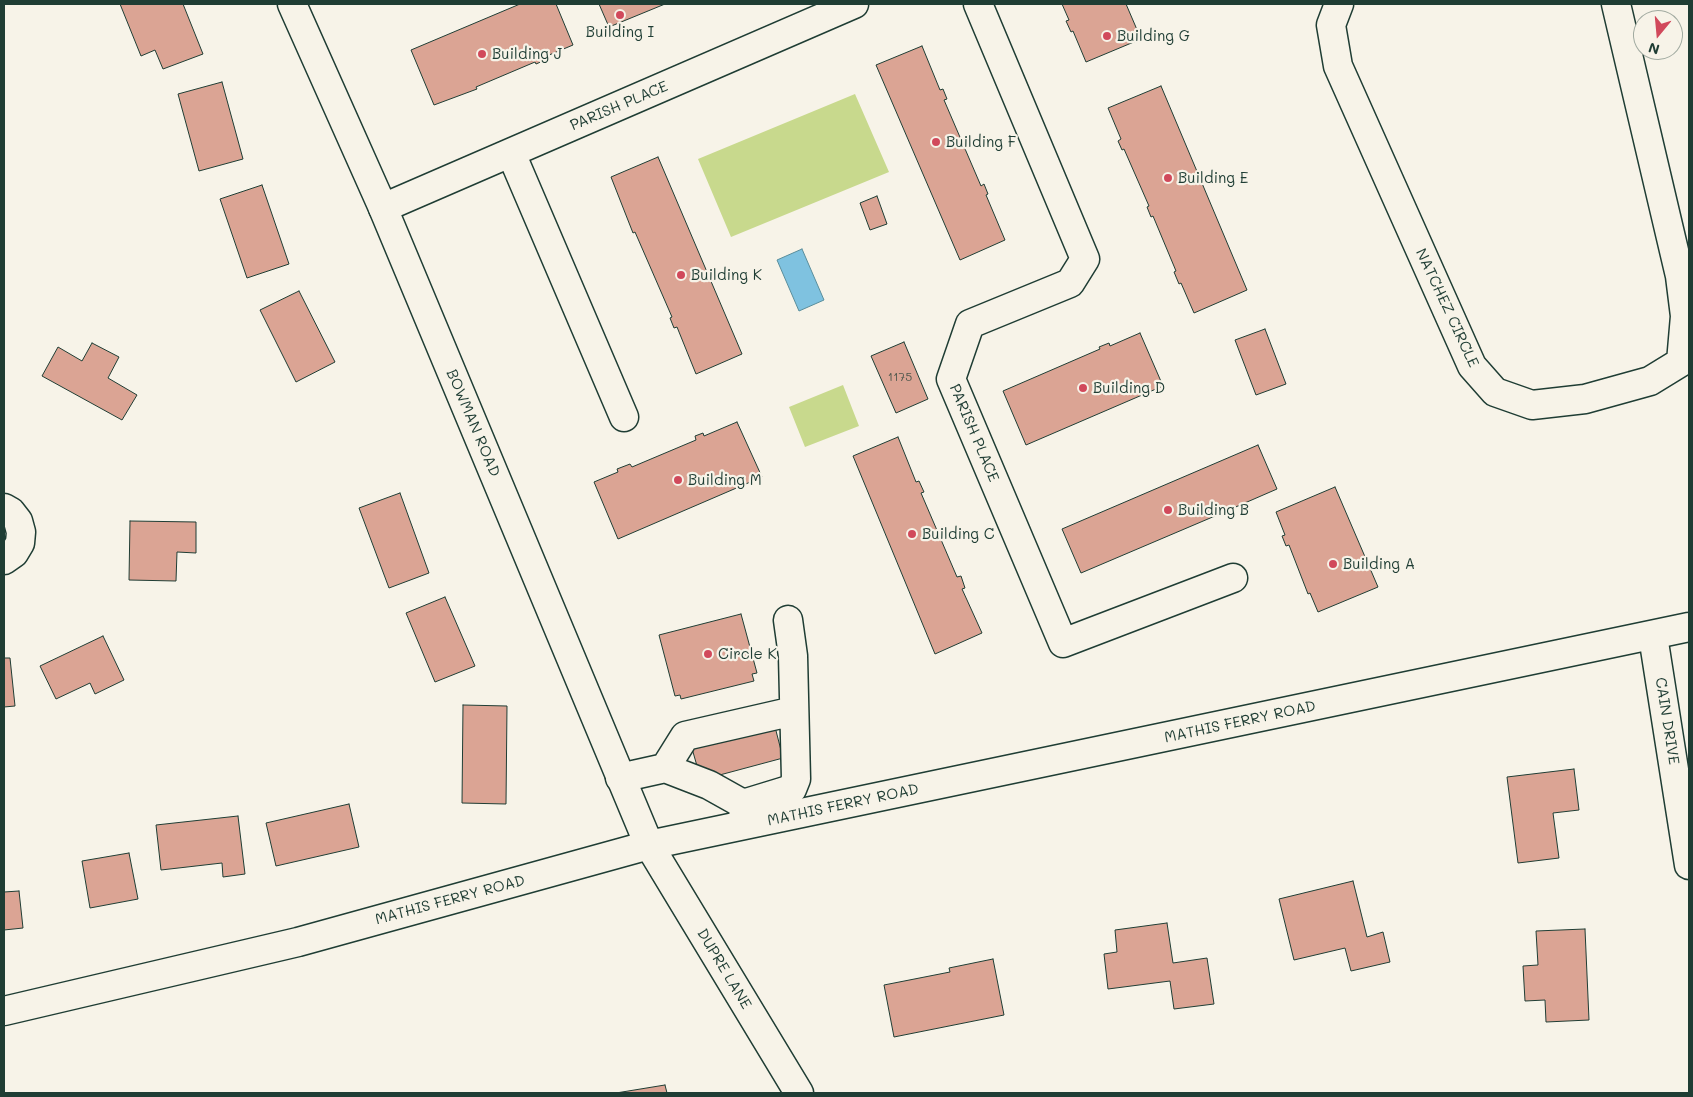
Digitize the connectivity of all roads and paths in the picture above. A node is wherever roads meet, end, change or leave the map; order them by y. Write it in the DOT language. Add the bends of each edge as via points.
graph roads {
  1 [pos="292,4"];
  2 [pos="854,4"];
  3 [pos="978,4"];
  4 [pos="1339,4"];
  5 [pos="1616,4"];
  6 [pos="511,153"];
  7 [pos="383,208"];
  8 [pos="624,417"];
  9 [pos="4,508"];
  10 [pos="4,560"];
  11 [pos="1233,578"];
  12 [pos="788,620"];
  13 [pos="1689,627"];
  14 [pos="1654,636"];
  15 [pos="794,711"];
  16 [pos="665,768"];
  17 [pos="620,778"];
  18 [pos="744,815"];
  19 [pos="649,845"];
  20 [pos="1689,865"];
  21 [pos="4,1011"];
  22 [pos="799,1093"];
  1 -- 7 [label="street, BOWMAN ROAD"];
  2 -- 6 [label="street, PARISH PLACE"];
  3 -- 11 [label="street, PARISH PLACE" via="1085,259 1070,283 970,324 950,379 1064,643"];
  4 -- 5 [label="street, NATCHEZ CIRCLE" via="1331,25 1338,66 1472,366 1495,392 1532,405 1585,399 1650,381 1681,362 1685,316 1680,276"];
  6 -- 7 [label="street, PARISH PLACE"];
  6 -- 8 [label="street"];
  7 -- 17 [label="street, BOWMAN ROAD"];
  9 -- 10 [label="street" via="18,521 21,532 20,543 14,553"];
  12 -- 15 [label="street" via="793,656"];
  13 -- 14 [label="street, MATHIS FERRY ROAD"];
  14 -- 18 [label="street, MATHIS FERRY ROAD"];
  14 -- 20 [label="street, CAIN DRIVE"];
  15 -- 16 [label="street" via="685,736"];
  15 -- 18 [label="street" via="796,779 792,789"];
  16 -- 17 [label="street"];
  16 -- 18 [label="street" via="710,786"];
  17 -- 19 [label="street, BOWMAN ROAD"];
  18 -- 19 [label="street, MATHIS FERRY ROAD"];
  19 -- 21 [label="street, MATHIS FERRY ROAD" via="298,942"];
  19 -- 22 [label="street, DUPRE LANE"];
}
